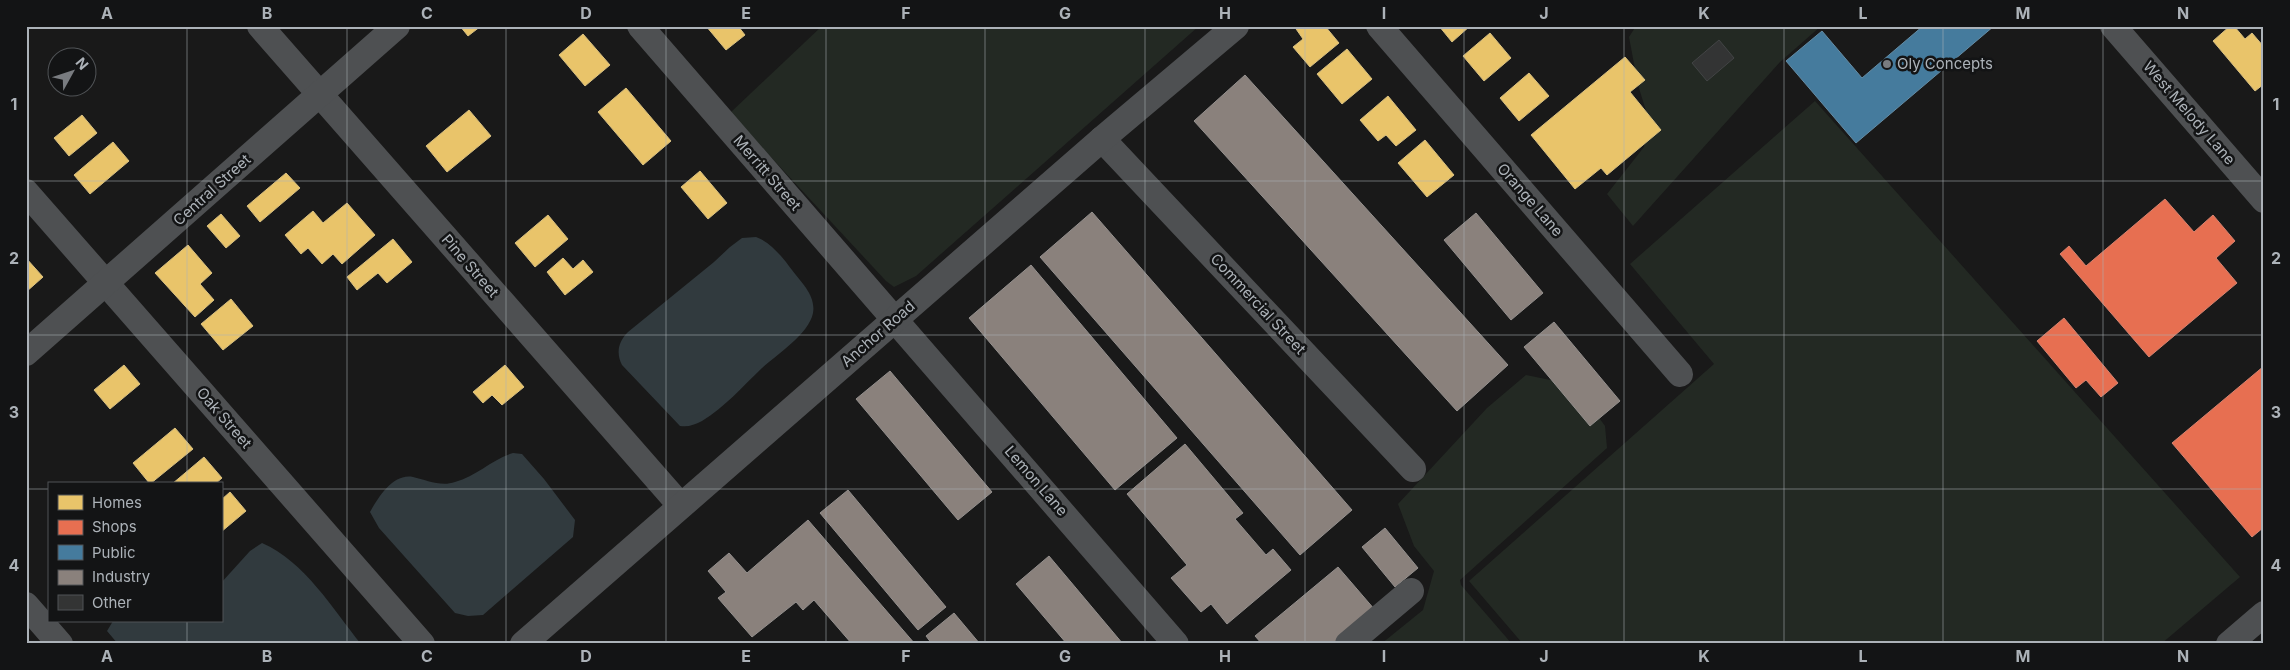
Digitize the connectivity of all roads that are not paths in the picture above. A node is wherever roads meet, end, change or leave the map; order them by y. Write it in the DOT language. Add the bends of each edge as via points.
graph roads {
  1 [pos="260,26"];
  2 [pos="397,26"];
  3 [pos="640,26"];
  4 [pos="1236,26"];
  5 [pos="1379,26"];
  6 [pos="2113,26"];
  7 [pos="319,94"];
  8 [pos="1102,139"];
  9 [pos="26,192"];
  10 [pos="2264,200"];
  11 [pos="106,283"];
  12 [pos="895,319"];
  13 [pos="26,353"];
  14 [pos="1680,374"];
  15 [pos="1413,469"];
  16 [pos="680,505"];
  17 [pos="1411,591"];
  18 [pos="26,605"];
  19 [pos="2264,614"];
  20 [pos="60,644"];
  21 [pos="422,644"];
  22 [pos="523,644"];
  23 [pos="1176,644"];
  24 [pos="1348,644"];
  25 [pos="2229,644"];
  1 -- 7 [label="street, Pine Street"];
  2 -- 7 [label="street, Central Street"];
  3 -- 12 [label="street, Merritt Street"];
  4 -- 8 [label="street, Anchor Road"];
  5 -- 14 [label="street, Orange Lane"];
  6 -- 10 [label="street, West Melody Lane"];
  7 -- 11 [label="street, Central Street"];
  7 -- 16 [label="street, Pine Street"];
  8 -- 12 [label="street, Anchor Road"];
  8 -- 15 [label="street, Commercial Street"];
  9 -- 11 [label="street, Oak Street"];
  11 -- 13 [label="street, Central Street"];
  11 -- 21 [label="street, Oak Street"];
  12 -- 16 [label="street, Anchor Road"];
  12 -- 23 [label="street, Lemon Lane"];
  16 -- 22 [label="street, Anchor Road"];
  17 -- 24 [label="street"];
  18 -- 20 [label="street"];
  19 -- 25 [label="street"];
}
